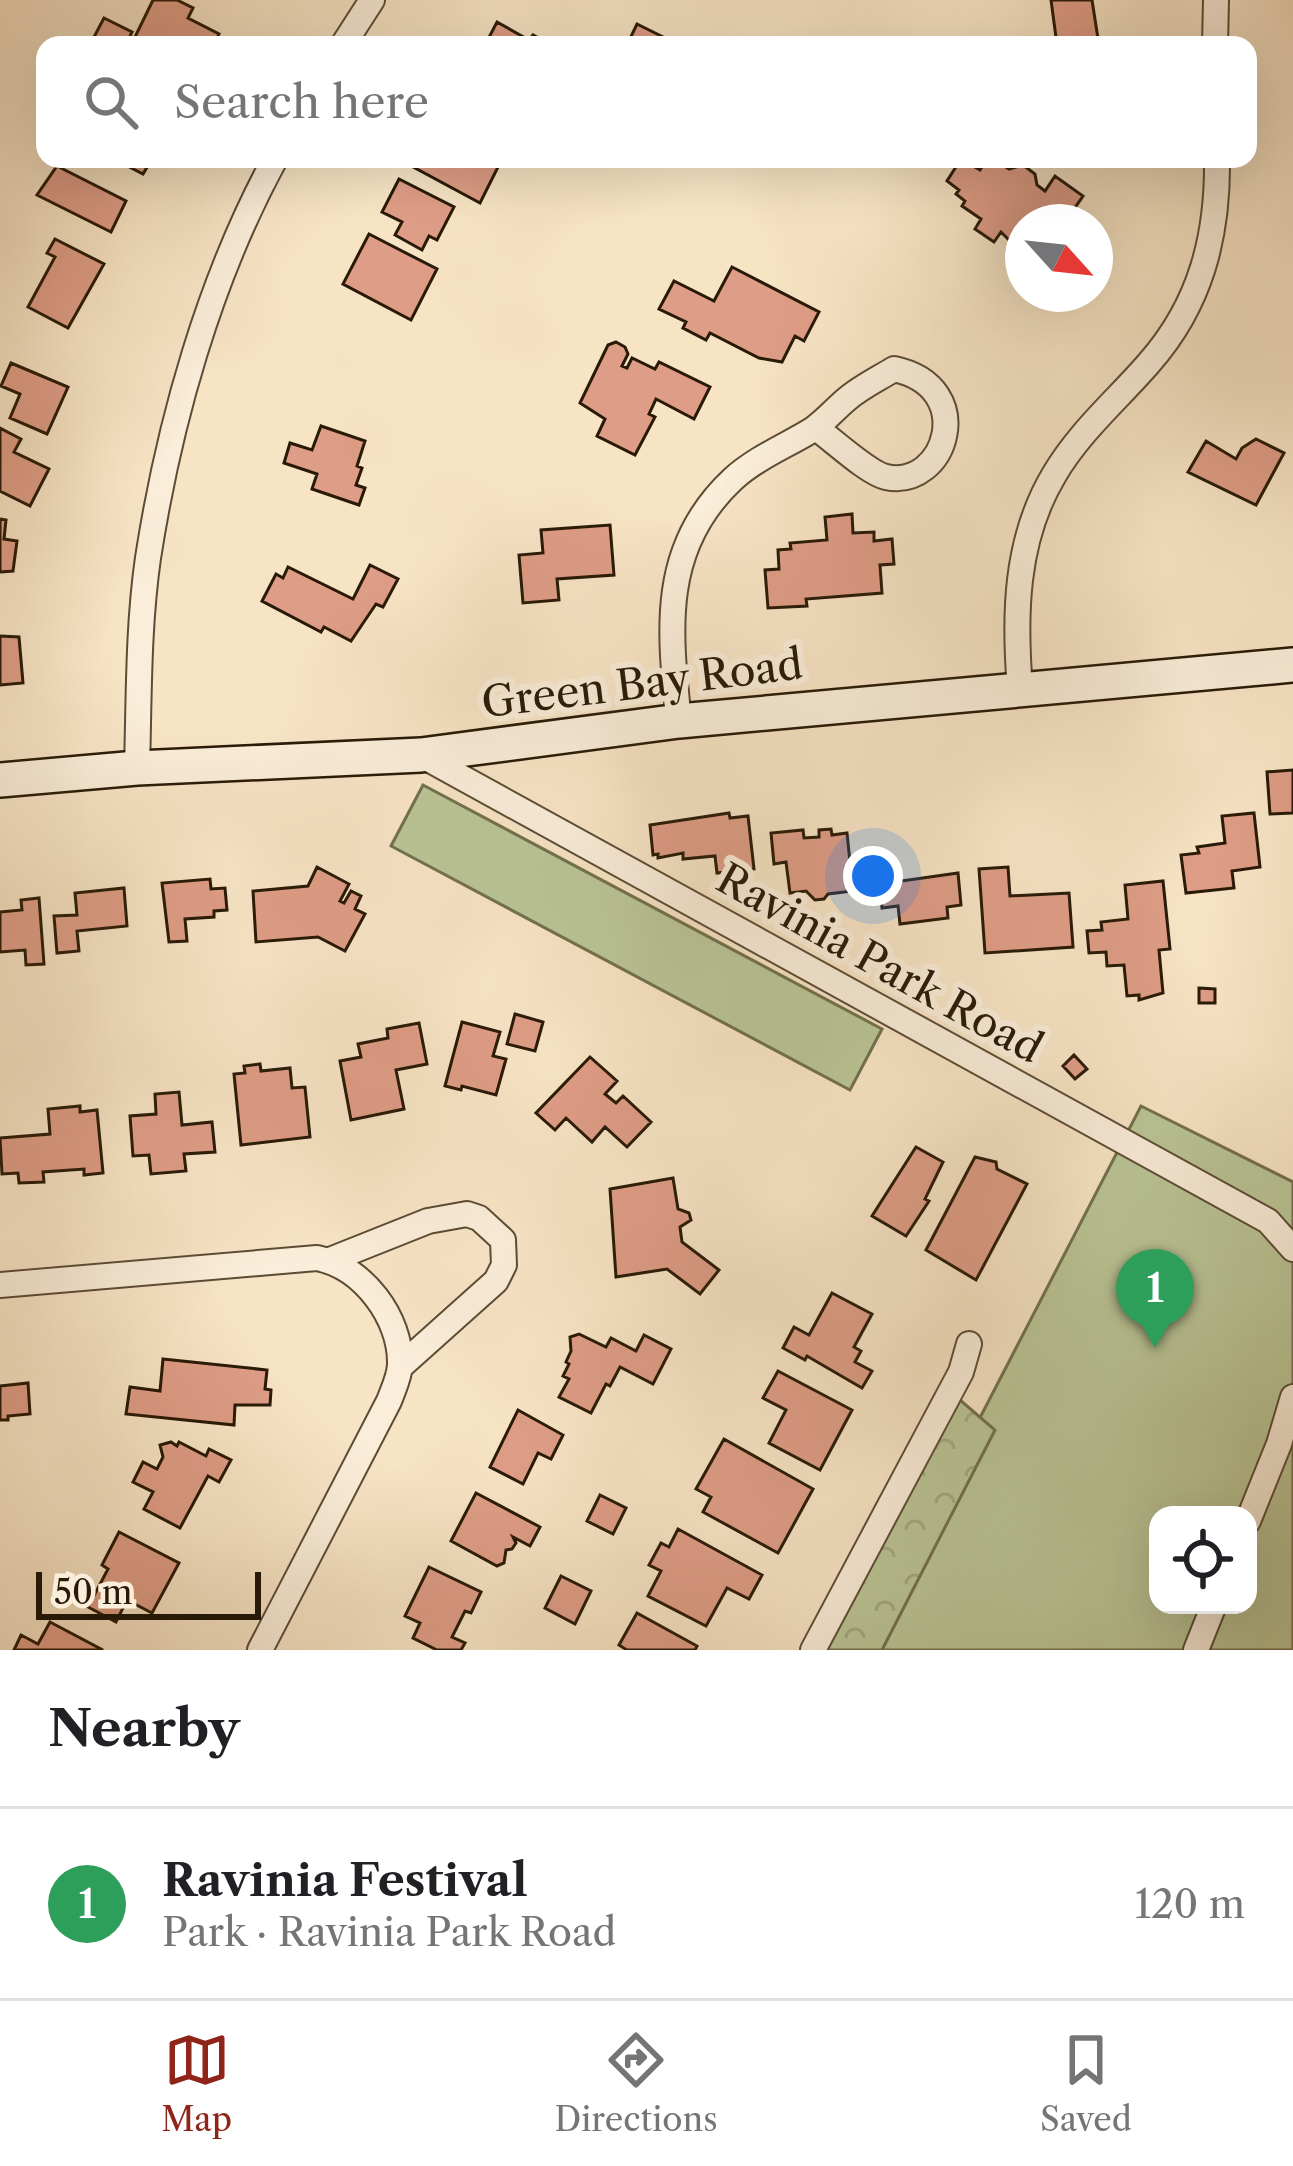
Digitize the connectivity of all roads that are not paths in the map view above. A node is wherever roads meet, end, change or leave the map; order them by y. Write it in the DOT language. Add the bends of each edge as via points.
graph roads {
  1 [pos="372,0"];
  2 [pos="1216,0"];
  3 [pos="349,36"];
  4 [pos="1215,36"];
  5 [pos="271,168"];
  6 [pos="1216,168"];
  7 [pos="816,428"];
  8 [pos="1293,665"];
  9 [pos="1020,689"];
  10 [pos="679,721"];
  11 [pos="421,755"];
  12 [pos="136,768"];
  13 [pos="0,780"];
  14 [pos="1293,1249"];
  15 [pos="330,1260"];
  16 [pos="0,1285"];
  17 [pos="969,1344"];
  18 [pos="401,1366"];
  19 [pos="1293,1397"];
  20 [pos="1253,1506"];
  21 [pos="1210,1614"];
  22 [pos="260,1650"];
  23 [pos="813,1650"];
  24 [pos="1196,1650"];
  1 -- 3 [label="street"];
  2 -- 4 [label="street"];
  5 -- 12 [label="street" via="209,314 163,481 148,563"];
  6 -- 9 [label="street" via="1210,247 1178,326 1085,430 1031,525 1019,577"];
  7 -- 7 [label="street" via="883,477 899,478 929,463 946,434 946,416 928,383 894,369"];
  7 -- 10 [label="street" via="735,478 686,539 672,603"];
  8 -- 9 [label="main road, Green Bay Road"];
  9 -- 10 [label="main road, Green Bay Road"];
  10 -- 11 [label="main road, Green Bay Road"];
  11 -- 12 [label="main road, Green Bay Road"];
  11 -- 14 [label="street, Ravinia Park Road" via="1268,1221"];
  12 -- 13 [label="main road, Green Bay Road"];
  15 -- 16 [label="street"];
  15 -- 18 [label="street" via="370,1288 392,1320"];
  15 -- 18 [label="street" via="447,1216 479,1218 503,1240 496,1281"];
  17 -- 23 [label="street"];
  18 -- 22 [label="street"];
  19 -- 20 [label="street"];
  21 -- 24 [label="street"];
}
